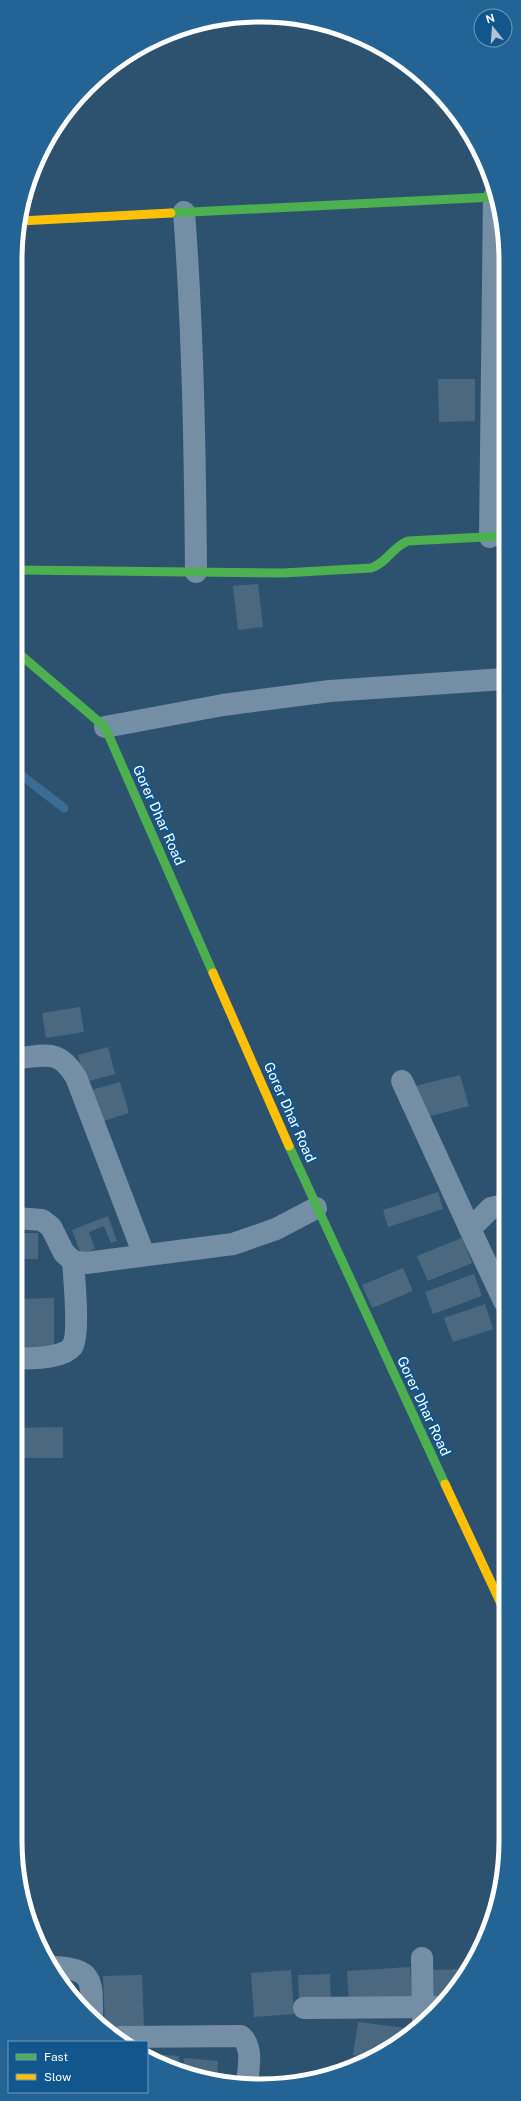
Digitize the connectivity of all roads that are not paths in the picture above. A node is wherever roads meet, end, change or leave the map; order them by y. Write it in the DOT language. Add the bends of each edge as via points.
graph roads {
  1 [pos="490,197"];
  2 [pos="184,212"];
  3 [pos="494,216"];
  4 [pos="26,221"];
  5 [pos="498,358"];
  6 [pos="497,537"];
  7 [pos="22,570"];
  8 [pos="196,572"];
  9 [pos="22,656"];
  10 [pos="499,679"];
  11 [pos="105,727"];
  12 [pos="22,1058"];
  13 [pos="402,1081"];
  14 [pos="499,1206"];
  15 [pos="316,1208"];
  16 [pos="22,1218"];
  17 [pos="470,1229"];
  18 [pos="144,1255"];
  19 [pos="73,1260"];
  20 [pos="499,1287"];
  21 [pos="22,1359"];
  22 [pos="499,1599"];
  23 [pos="422,1958"];
  24 [pos="59,1968"];
  25 [pos="304,2008"];
  26 [pos="92,2009"];
  27 [pos="427,2012"];
  28 [pos="125,2037"];
  29 [pos="248,2078"];
  1 -- 2 [label="street"];
  2 -- 4 [label="street"];
  2 -- 8 [label="street" via="194,387"];
  3 -- 5 [label="street"];
  5 -- 6 [label="street"];
  6 -- 8 [label="street" via="399,543 393,548 388,560 381,566 371,568 283,573"];
  7 -- 8 [label="street"];
  9 -- 11 [label="street, Gorer Dhar Road"];
  10 -- 11 [label="street" via="322,692 223,705"];
  11 -- 15 [label="street, Gorer Dhar Road"];
  12 -- 18 [label="street" via="56,1056 68,1064 76,1077"];
  13 -- 17 [label="street"];
  14 -- 17 [label="street" via="491,1208"];
  15 -- 18 [label="street" via="276,1229 233,1244"];
  15 -- 22 [label="street, Gorer Dhar Road"];
  16 -- 19 [label="street" via="42,1220 51,1227 64,1252"];
  17 -- 20 [label="street"];
  18 -- 19 [label="street" via="86,1263"];
  19 -- 21 [label="street" via="76,1334 72,1347 61,1354"];
  23 -- 27 [label="street"];
  24 -- 26 [label="street" via="81,1972 89,1979 92,1988"];
  25 -- 27 [label="street"];
  28 -- 29 [label="street" via="241,2036 249,2049"];
}
